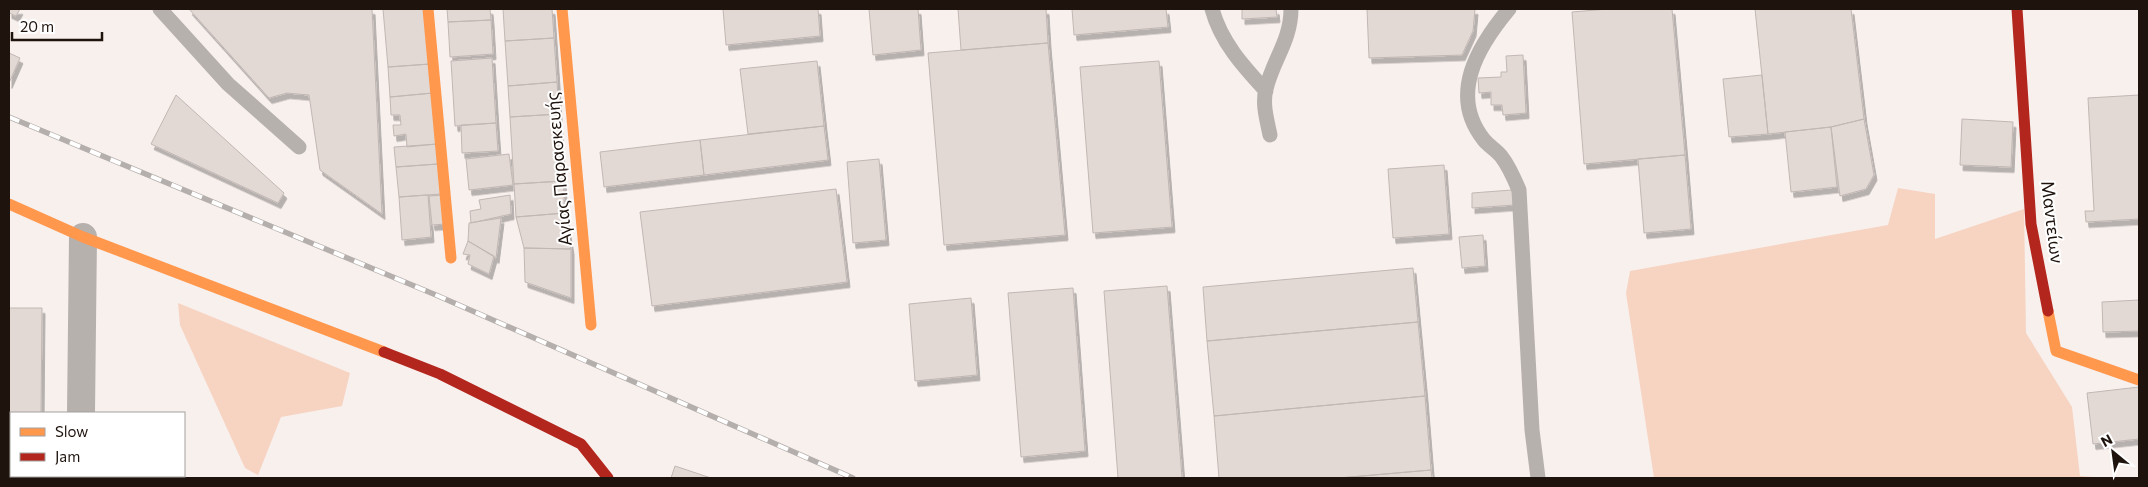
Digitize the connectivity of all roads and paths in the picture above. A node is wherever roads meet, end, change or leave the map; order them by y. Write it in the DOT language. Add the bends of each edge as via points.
graph roads {
  1 [pos="160,9"];
  2 [pos="428,9"];
  3 [pos="562,9"];
  4 [pos="1212,9"];
  5 [pos="1291,9"];
  6 [pos="1509,9"];
  7 [pos="2017,9"];
  8 [pos="1266,91"];
  9 [pos="1270,135"];
  10 [pos="299,147"];
  11 [pos="9,204"];
  12 [pos="83,236"];
  13 [pos="451,258"];
  14 [pos="591,325"];
  15 [pos="2139,380"];
  16 [pos="81,412"];
  17 [pos="608,478"];
  18 [pos="1538,478"];
  1 -- 10 [label="lane" via="228,84"];
  2 -- 13 [label="street"];
  3 -- 14 [label="street, Αγίας Παρασκευής"];
  4 -- 8 [label="lane" via="1223,37 1239,62"];
  5 -- 8 [label="lane" via="1289,35"];
  6 -- 18 [label="lane" via="1480,49 1472,66 1468,98 1484,141 1502,157 1519,190 1532,430"];
  7 -- 15 [label="street, Μαντείων" via="2031,224 2056,351"];
  8 -- 9 [label="lane" via="1265,112"];
  11 -- 12 [label="street"];
  12 -- 16 [label="street"];
  12 -- 17 [label="street" via="440,374 581,444"];
}
